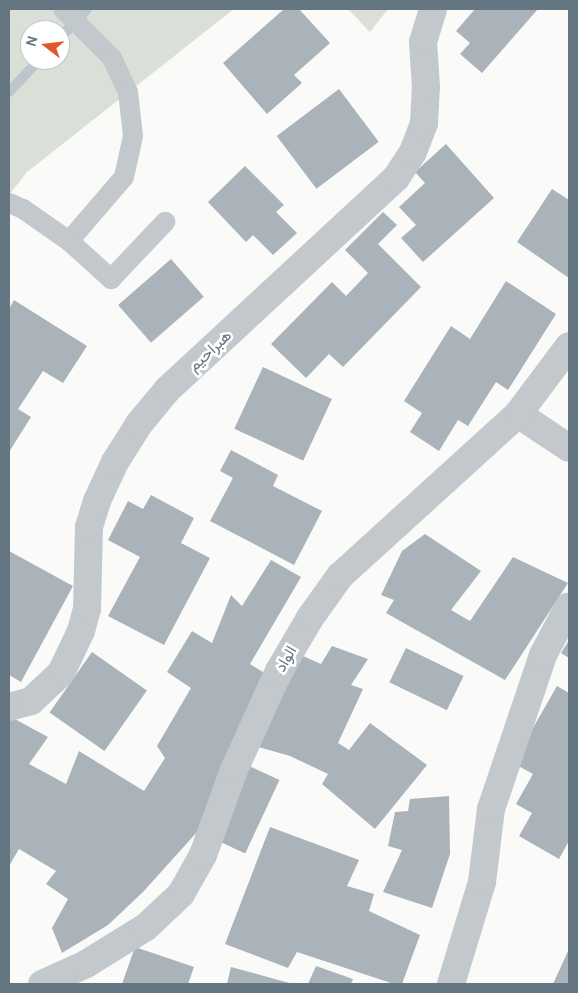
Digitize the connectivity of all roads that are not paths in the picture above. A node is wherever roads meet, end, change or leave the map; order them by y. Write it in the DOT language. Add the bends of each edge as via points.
graph roads {
  1 [pos="63,9"];
  2 [pos="433,9"];
  3 [pos="9,203"];
  4 [pos="165,222"];
  5 [pos="69,241"];
  6 [pos="569,346"];
  7 [pos="518,414"];
  8 [pos="569,448"];
  9 [pos="569,606"];
  10 [pos="9,707"];
  11 [pos="83,974"];
  12 [pos="42,984"];
  13 [pos="451,984"];
  1 -- 5 [label="lane" via="112,58 128,92 133,136 124,177"];
  2 -- 10 [label="street, هبراحيم" via="423,42 424,123 414,152 396,178 167,390 140,424 115,462 96,501 89,528 87,609 81,631 61,673 49,686 31,701"];
  3 -- 5 [label="lane"];
  4 -- 5 [label="lane" via="111,279"];
  6 -- 7 [label="street, الواد"];
  7 -- 8 [label="street"];
  7 -- 11 [label="street, الواد" via="340,576 310,618 279,671 234,770 203,855 181,894 146,927"];
  9 -- 13 [label="street" via="543,656 491,808 482,882"];
  11 -- 12 [label="street, الواد"];
}
